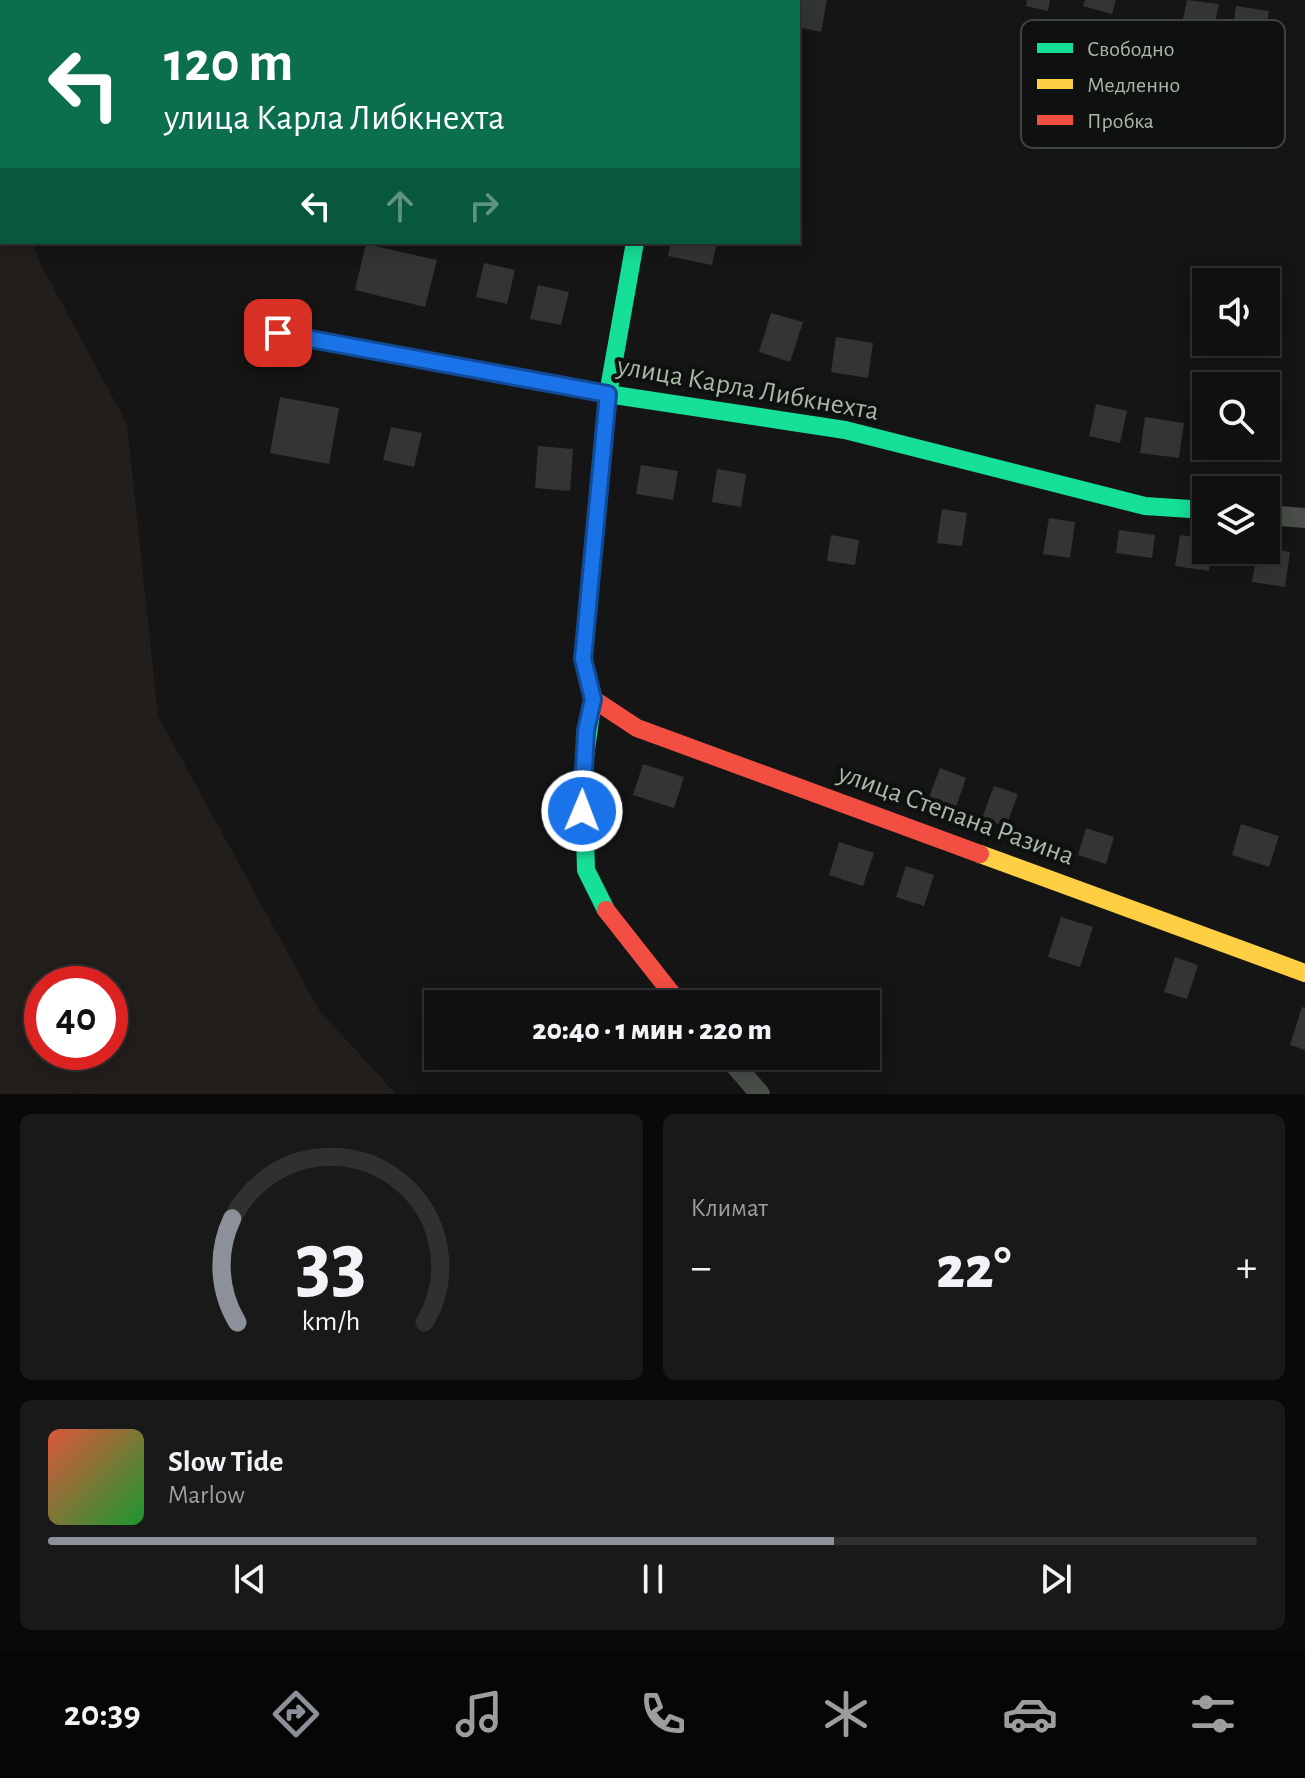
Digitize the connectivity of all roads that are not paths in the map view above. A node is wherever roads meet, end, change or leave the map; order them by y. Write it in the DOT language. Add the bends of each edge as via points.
graph roads {
  1 [pos="635,244"];
  2 [pos="278,333"];
  3 [pos="608,394"];
  4 [pos="1192,509"];
  5 [pos="1280,516"];
  6 [pos="1305,518"];
  7 [pos="593,699"];
  8 [pos="1305,973"];
  9 [pos="669,990"];
  10 [pos="739,1070"];
  11 [pos="760,1094"];
  1 -- 3 [label="street"];
  2 -- 3 [label="street, улица Карла Либкнехта"];
  3 -- 4 [label="street, улица Карла Либкнехта" via="845,430 1145,506"];
  3 -- 7 [label="street" via="583,659"];
  5 -- 6 [label="street"];
  7 -- 8 [label="street, улица Степана Разина" via="637,728"];
  7 -- 9 [label="street" via="583,771 586,870 606,910"];
  10 -- 11 [label="street"];
}
